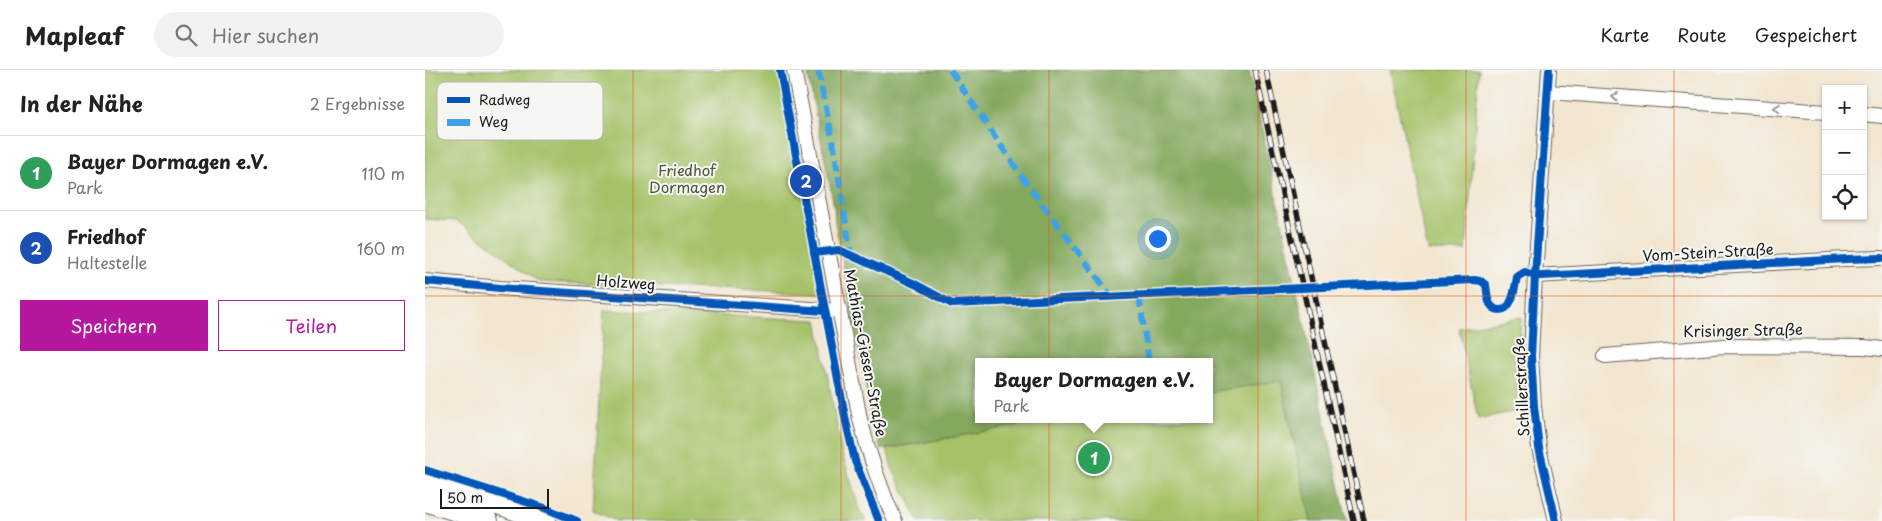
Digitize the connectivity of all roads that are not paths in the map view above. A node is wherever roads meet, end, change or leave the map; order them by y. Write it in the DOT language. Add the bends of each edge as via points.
graph roads {
  1 [pos="794,70"];
  2 [pos="1549,70"];
  3 [pos="1548,92"];
  4 [pos="1822,112"];
  5 [pos="1867,114"];
  6 [pos="1882,116"];
  7 [pos="1882,258"];
  8 [pos="1535,276"];
  9 [pos="425,281"];
  10 [pos="840,311"];
  11 [pos="1882,349"];
  12 [pos="1605,356"];
  13 [pos="425,481"];
  14 [pos="425,501"];
  15 [pos="488,521"];
  16 [pos="546,521"];
  17 [pos="895,521"];
  18 [pos="1556,521"];
  1 -- 10 [label="street, Mathias-Giesen-Straße"];
  2 -- 3 [label="street, Schillerstraße"];
  4 -- 3 [label="street, one-way"];
  3 -- 8 [label="street, Schillerstraße"];
  5 -- 6 [label="street"];
  7 -- 8 [label="street, Vom-Stein-Straße"];
  8 -- 18 [label="street, Schillerstraße" via="1531,356 1534,406 1539,448"];
  9 -- 10 [label="street, Holzweg"];
  10 -- 17 [label="street, Mathias-Giesen-Straße" via="862,428"];
  11 -- 12 [label="street, Krisinger Straße" via="1725,346"];
  13 -- 16 [label="main road"];
  14 -- 15 [label="main road"];
}
